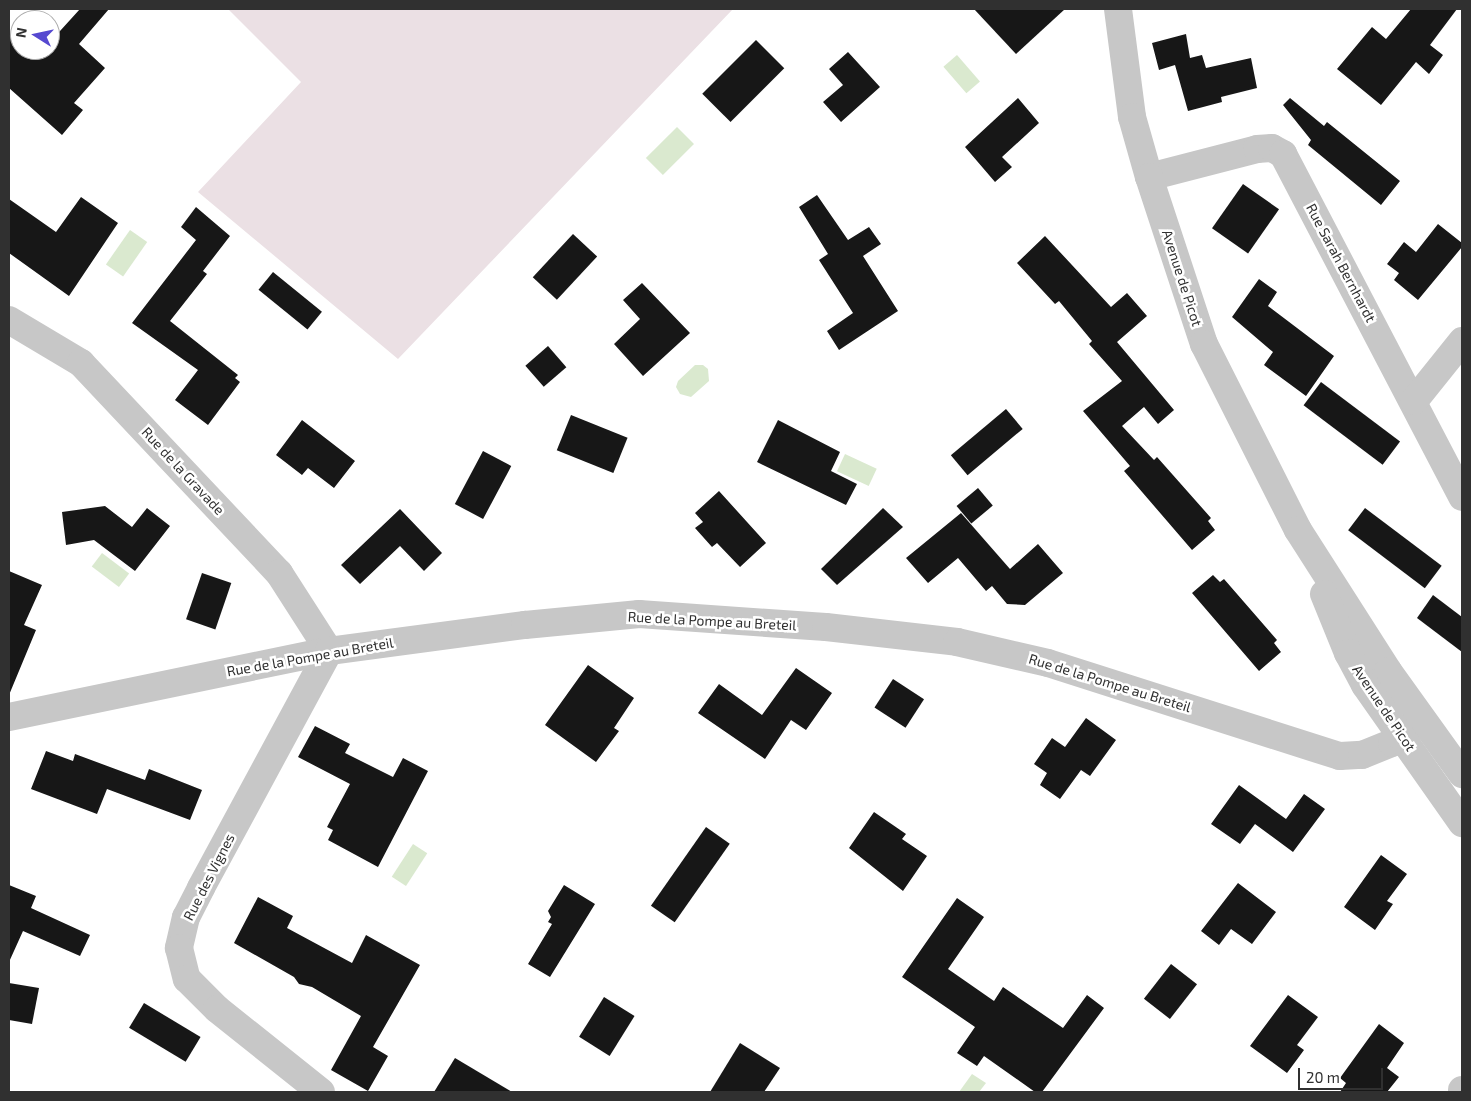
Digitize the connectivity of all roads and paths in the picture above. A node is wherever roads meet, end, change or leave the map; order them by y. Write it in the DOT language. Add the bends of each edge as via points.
graph roads {
  1 [pos="1118,9"];
  2 [pos="1149,177"];
  3 [pos="9,320"];
  4 [pos="1462,341"];
  5 [pos="1414,401"];
  6 [pos="1462,497"];
  7 [pos="1298,530"];
  8 [pos="329,651"];
  9 [pos="9,717"];
  10 [pos="1423,720"];
  11 [pos="1401,736"];
  12 [pos="1462,774"];
  13 [pos="1461,820"];
  14 [pos="321,1092"];
  1 -- 2 [label="street, Avenue de Picot" via="1132,117"];
  2 -- 5 [label="street, Rue Sarah Bernhardt" via="1257,148 1272,148 1284,154"];
  2 -- 7 [label="street, Avenue de Picot" via="1204,344"];
  3 -- 8 [label="street, Rue de la Gravade" via="81,364 279,573"];
  4 -- 5 [label="street"];
  5 -- 6 [label="street, Rue Sarah Bernhardt"];
  7 -- 10 [label="street, Avenue de Picot"];
  7 -- 11 [label="street, Avenue de Picot" via="1348,653 1365,685"];
  8 -- 9 [label="street, Rue de la Pompe au Breteil"];
  8 -- 11 [label="street, Rue de la Pompe au Breteil" via="525,625 639,614 826,627 957,642 1048,663 1340,756 1362,755"];
  8 -- 14 [label="street, Rue des Vignes" via="200,888 186,917 179,948 187,979 217,1009"];
  10 -- 11 [label="street, Rue de la Pompe au Breteil"];
  10 -- 12 [label="street, Avenue de Picot"];
  11 -- 13 [label="street, Avenue de Picot"];
}
